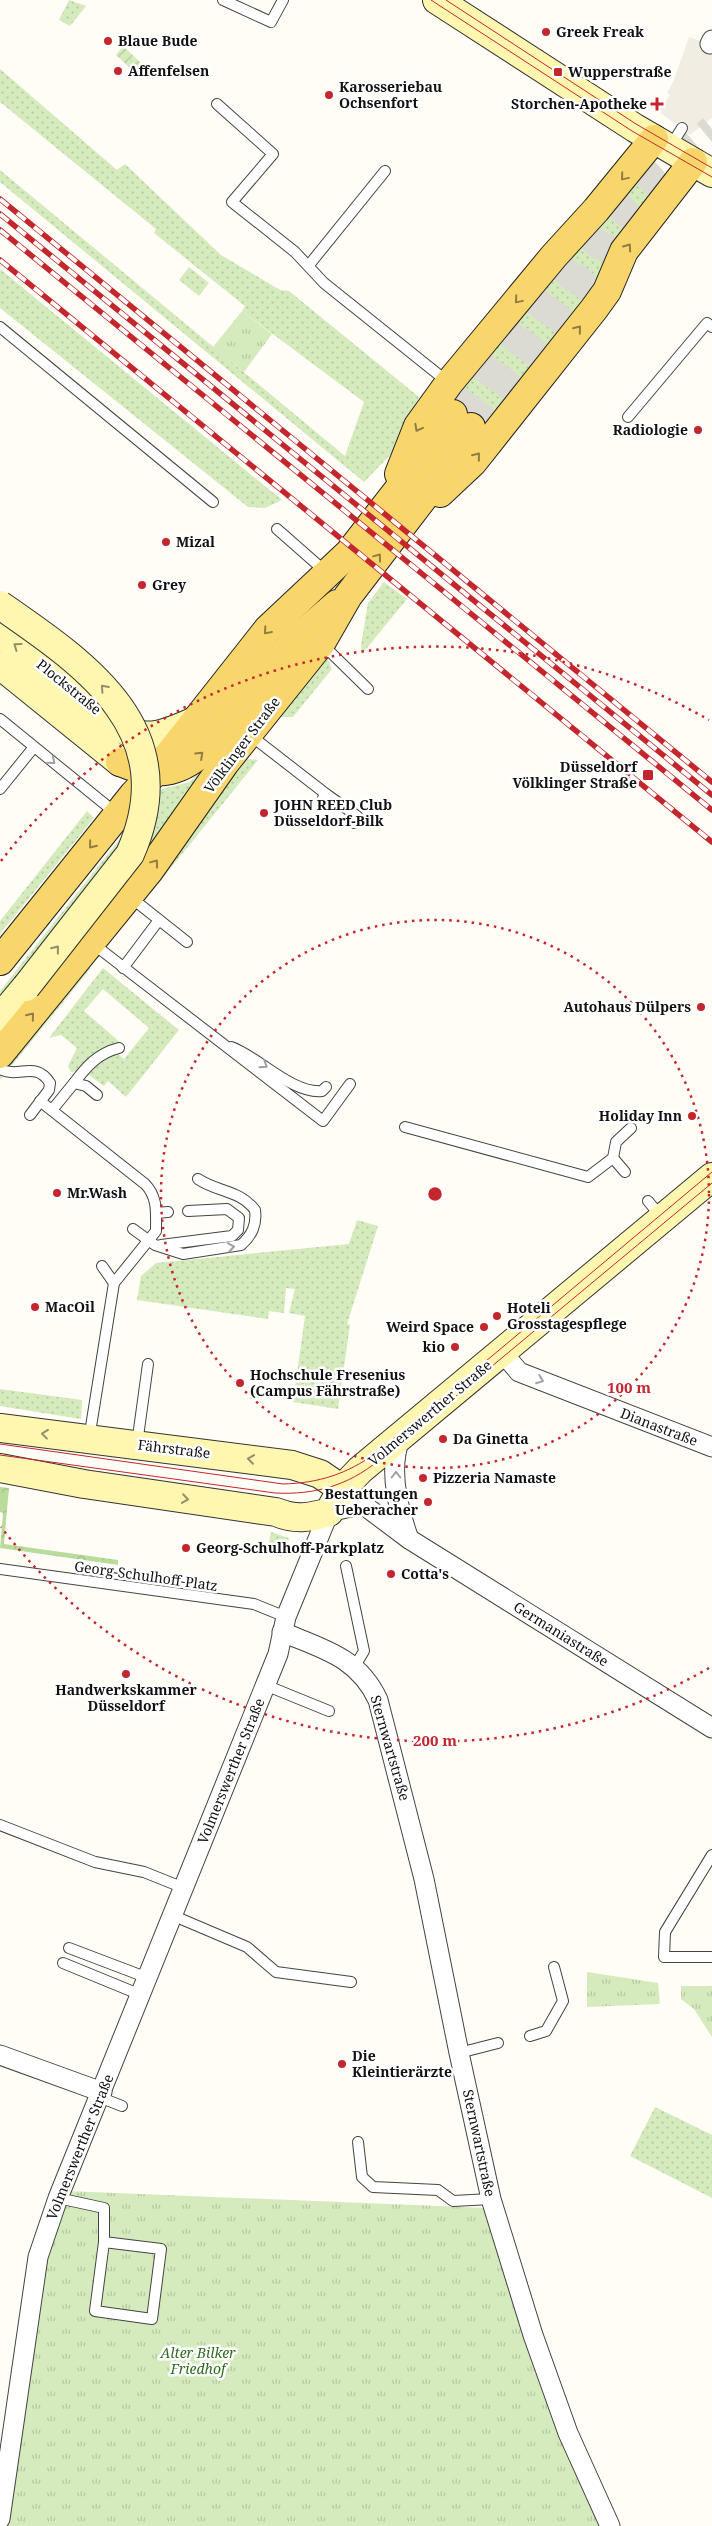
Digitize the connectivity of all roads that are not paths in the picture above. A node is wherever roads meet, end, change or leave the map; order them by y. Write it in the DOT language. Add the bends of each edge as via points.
graph roads {
  1 [pos="223,0"];
  2 [pos="283,0"];
  3 [pos="449,3"];
  4 [pos="217,104"];
  5 [pos="668,138"];
  6 [pos="703,167"];
  7 [pos="386,171"];
  8 [pos="308,266"];
  9 [pos="712,327"];
  10 [pos="0,328"];
  11 [pos="449,383"];
  12 [pos="628,417"];
  13 [pos="462,421"];
  14 [pos="213,502"];
  15 [pos="404,503"];
  16 [pos="277,529"];
  17 [pos="328,574"];
  18 [pos="348,596"];
  19 [pos="0,605"];
  20 [pos="0,633"];
  21 [pos="321,643"];
  22 [pos="0,665"];
  23 [pos="368,689"];
  24 [pos="0,719"];
  25 [pos="195,721"];
  26 [pos="248,734"];
  27 [pos="34,747"];
  28 [pos="120,762"];
  29 [pos="156,772"];
  30 [pos="0,789"];
  31 [pos="134,794"];
  32 [pos="117,814"];
  33 [pos="354,823"];
  34 [pos="128,896"];
  35 [pos="159,920"];
  36 [pos="187,942"];
  37 [pos="91,943"];
  38 [pos="0,961"];
  39 [pos="123,968"];
  40 [pos="0,1018"];
  41 [pos="220,1044"];
  42 [pos="119,1048"];
  43 [pos="0,1054"];
  44 [pos="0,1069"];
  45 [pos="74,1084"];
  46 [pos="350,1084"];
  47 [pos="326,1087"];
  48 [pos="97,1094"];
  49 [pos="40,1101"];
  50 [pos="52,1110"];
  51 [pos="30,1115"];
  52 [pos="405,1128"];
  53 [pos="631,1128"];
  54 [pos="613,1158"];
  55 [pos="625,1172"];
  56 [pos="712,1177"];
  57 [pos="198,1179"];
  58 [pos="188,1211"];
  59 [pos="168,1212"];
  60 [pos="156,1213"];
  61 [pos="133,1229"];
  62 [pos="152,1243"];
  63 [pos="102,1266"];
  64 [pos="114,1283"];
  65 [pos="502,1352"];
  66 [pos="148,1364"];
  67 [pos="0,1428"];
  68 [pos="89,1439"];
  69 [pos="400,1439"];
  70 [pos="137,1444"];
  71 [pos="712,1447"];
  72 [pos="299,1466"];
  73 [pos="0,1468"];
  74 [pos="352,1496"];
  75 [pos="276,1512"];
  76 [pos="329,1512"];
  77 [pos="409,1539"];
  78 [pos="346,1566"];
  79 [pos="0,1569"];
  80 [pos="284,1625"];
  81 [pos="355,1666"];
  82 [pos="265,1685"];
  83 [pos="329,1711"];
  84 [pos="712,1728"];
  85 [pos="0,1825"];
  86 [pos="712,1856"];
  87 [pos="184,1888"];
  88 [pos="174,1916"];
  89 [pos="69,1948"];
  90 [pos="712,1957"];
  91 [pos="63,1963"];
  92 [pos="554,1967"];
  93 [pos="351,1982"];
  94 [pos="145,1986"];
  95 [pos="530,2036"];
  96 [pos="498,2043"];
  97 [pos="459,2053"];
  98 [pos="0,2055"];
  99 [pos="101,2095"];
  100 [pos="122,2106"];
  101 [pos="358,2142"];
  102 [pos="58,2198"];
  103 [pos="491,2199"];
  104 [pos="104,2242"];
  105 [pos="0,2519"];
  106 [pos="610,2526"];
  1 -- 2 [label="lane" via="271,22"];
  3 -- 5 [label="street"];
  4 -- 8 [label="lane" via="274,154 232,202"];
  5 -- 6 [label="street"];
  5 -- 11 [label="main road, one-way" via="554,256"];
  15 -- 6 [label="main road, one-way" via="444,490 473,462 594,309 624,251"];
  7 -- 8 [label="lane"];
  8 -- 11 [label="lane" via="324,283"];
  9 -- 12 [label="lane" via="707,323"];
  10 -- 14 [label="lane"];
  11 -- 15 [label="main road, one-way" via="418,426 400,471"];
  13 -- 15 [label="main road, Völklinger Straße"];
  15 -- 17 [label="main road, Völklinger Straße"];
  18 -- 15 [label="main road, Völklinger Straße, one-way"];
  16 -- 17 [label="lane"];
  17 -- 25 [label="main road, Völklinger Straße, one-way" via="268,629"];
  18 -- 21 [label="main road, Völklinger Straße"];
  29 -- 18 [label="main road, one-way" via="175,770 201,754 293,642"];
  40 -- 19 [label="street, one-way, bridge" via="130,854 140,831 146,788 139,744 118,704 99,682 66,654"];
  25 -- 20 [label="street, Plockstraße, one-way" via="173,732 140,736 122,729"];
  21 -- 23 [label="lane"];
  21 -- 26 [label="main road, Völklinger Straße"];
  22 -- 28 [label="street, Plockstraße"];
  24 -- 27 [label="lane"];
  25 -- 29 [label="main road, Völklinger Straße"];
  26 -- 33 [label="lane" via="325,796 357,816"];
  34 -- 26 [label="main road, Völklinger Straße, one-way"];
  27 -- 30 [label="lane"];
  27 -- 32 [label="lane, one-way"];
  28 -- 29 [label="main road" via="138,770"];
  28 -- 31 [label="main road"];
  29 -- 31 [label="main road, Völklinger Straße"];
  31 -- 32 [label="main road, Völklinger Straße"];
  32 -- 38 [label="main road, Völklinger Straße, one-way"];
  34 -- 35 [label="lane"];
  34 -- 37 [label="main road, Völklinger Straße"];
  35 -- 36 [label="lane"];
  35 -- 39 [label="lane"];
  37 -- 39 [label="lane"];
  43 -- 37 [label="main road, Völklinger Straße, one-way"];
  39 -- 41 [label="lane"];
  41 -- 46 [label="lane" via="323,1121"];
  41 -- 47 [label="lane, one-way" via="246,1053 308,1090 322,1091"];
  42 -- 45 [label="lane" via="90,1063"];
  44 -- 49 [label="lane" via="11,1073 37,1071 45,1076 50,1083 49,1090"];
  45 -- 48 [label="lane" via="86,1086"];
  45 -- 50 [label="lane"];
  49 -- 50 [label="lane"];
  49 -- 51 [label="lane"];
  50 -- 60 [label="lane" via="153,1192"];
  52 -- 54 [label="lane" via="588,1176"];
  53 -- 54 [label="lane" via="616,1142"];
  54 -- 55 [label="lane"];
  56 -- 65 [label="street, Volmerswerther Straße" via="655,1210"];
  62 -- 57 [label="lane, one-way" via="183,1254 241,1245 254,1230 255,1210 243,1197"];
  58 -- 62 [label="lane" via="227,1209 239,1218 238,1230 232,1236"];
  59 -- 60 [label="lane"];
  60 -- 62 [label="lane"];
  61 -- 62 [label="lane"];
  62 -- 64 [label="lane"];
  63 -- 64 [label="lane"];
  64 -- 68 [label="lane"];
  65 -- 69 [label="street, Volmerswerther Straße"];
  65 -- 71 [label="street, Dianastraße, one-way" via="519,1372"];
  66 -- 70 [label="lane"];
  68 -- 67 [label="street, Fährstraße, one-way"];
  68 -- 70 [label="street, Fährstraße"];
  69 -- 74 [label="street, Volmerswerther Straße" via="360,1470"];
  77 -- 69 [label="street, one-way" via="400,1516 396,1486"];
  72 -- 70 [label="street, Fährstraße, one-way"];
  72 -- 74 [label="street, Fährstraße" via="320,1474"];
  72 -- 75 [label="street" via="314,1479 313,1494 299,1507"];
  73 -- 75 [label="street, one-way" via="84,1484"];
  74 -- 76 [label="street, Volmerswerther Straße"];
  74 -- 77 [label="street, Germaniastraße"];
  75 -- 76 [label="street" via="290,1518 309,1518"];
  76 -- 80 [label="street, Volmerswerther Straße"];
  77 -- 84 [label="street, Germaniastraße"];
  78 -- 81 [label="lane" via="364,1650"];
  79 -- 80 [label="lane, Georg-Schulhoff-Platz" via="254,1604"];
  80 -- 81 [label="street, Sternwartstraße"];
  80 -- 82 [label="street, Volmerswerther Straße" via="278,1654"];
  81 -- 97 [label="street, Sternwartstraße" via="372,1688 384,1718 424,1878"];
  82 -- 83 [label="lane"];
  82 -- 87 [label="street, Volmerswerther Straße"];
  85 -- 87 [label="lane" via="95,1862 144,1872"];
  86 -- 90 [label="lane" via="665,1932 664,1957"];
  87 -- 88 [label="street, Volmerswerther Straße"];
  88 -- 93 [label="lane" via="247,1947 276,1972"];
  88 -- 94 [label="street, Volmerswerther Straße"];
  89 -- 94 [label="lane"];
  91 -- 94 [label="lane"];
  92 -- 95 [label="lane" via="562,2006 546,2031"];
  94 -- 99 [label="street, Volmerswerther Straße"];
  96 -- 97 [label="lane"];
  97 -- 103 [label="street, Sternwartstraße"];
  98 -- 99 [label="street"];
  99 -- 100 [label="lane"];
  99 -- 102 [label="street, Volmerswerther Straße"];
  101 -- 103 [label="lane" via="362,2178 373,2187 438,2190 453,2201"];
  102 -- 104 [label="lane" via="104,2208"];
  102 -- 105 [label="street, Volmerswerther Straße" via="38,2256"];
  103 -- 106 [label="street, Sternwartstraße" via="533,2335 565,2424"];
  104 -- 104 [label="lane" via="161,2249 152,2319 95,2311"];
}
